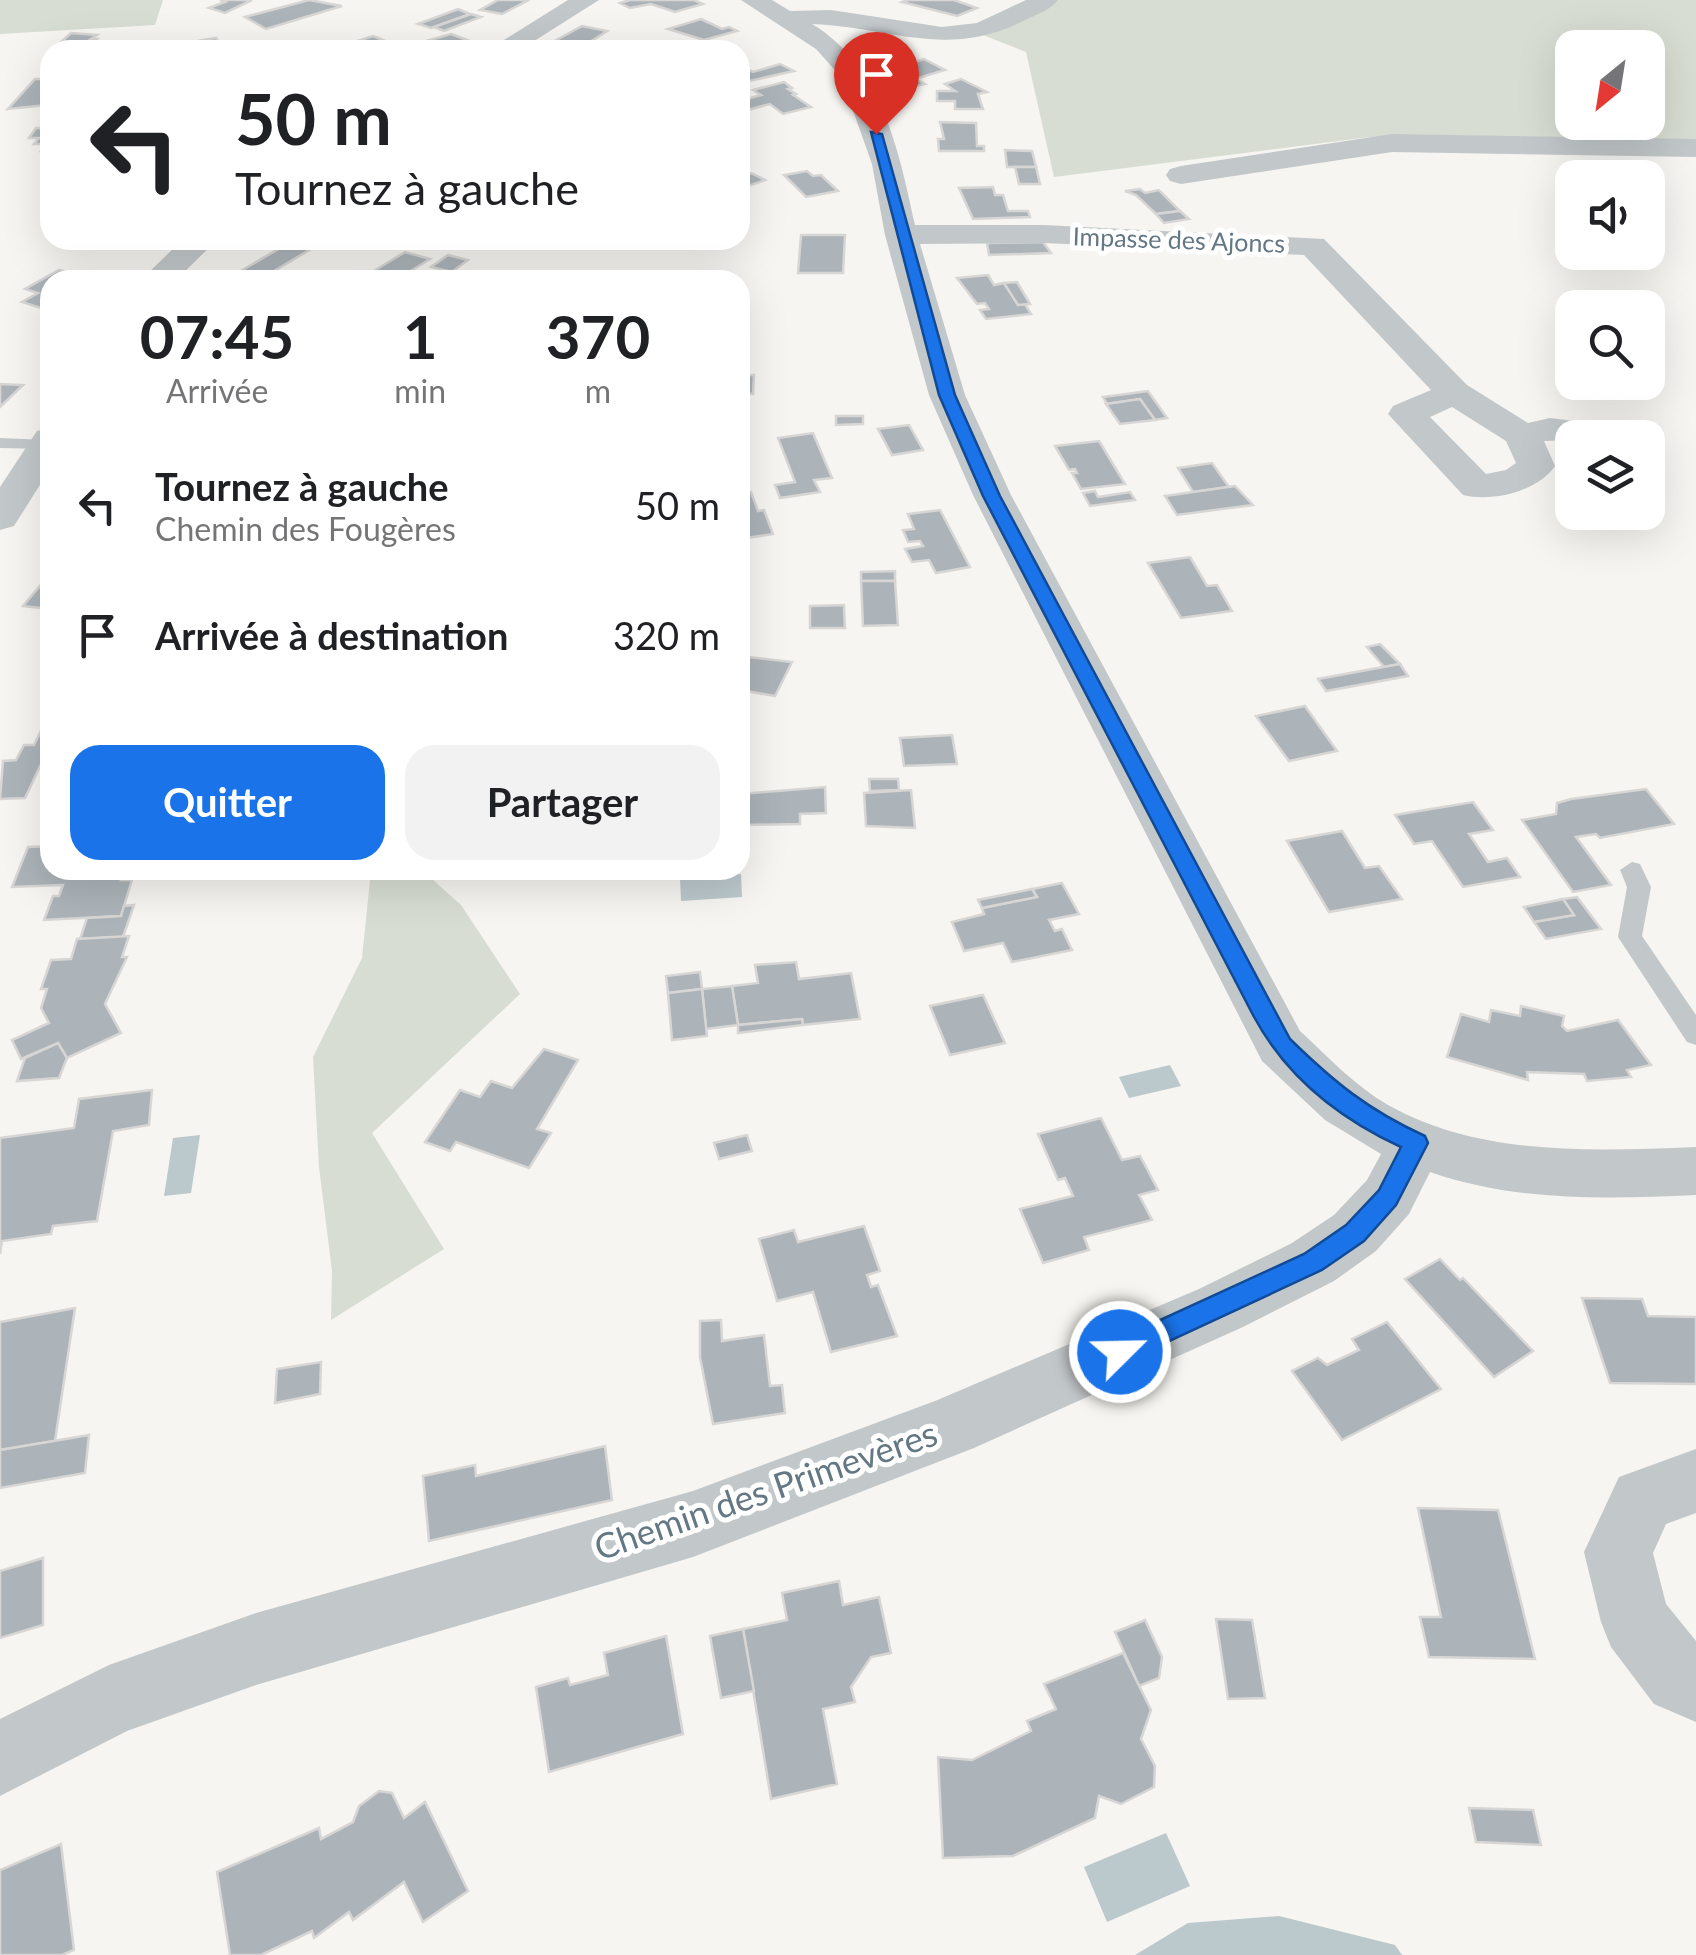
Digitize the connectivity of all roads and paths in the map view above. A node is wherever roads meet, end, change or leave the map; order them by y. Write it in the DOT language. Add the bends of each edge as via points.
graph roads {
  1 [pos="586,0"];
  2 [pos="1044,0"];
  3 [pos="770,9"];
  4 [pos="517,40"];
  5 [pos="1696,148"];
  6 [pos="1181,175"];
  7 [pos="902,235"];
  8 [pos="190,250"];
  9 [pos="168,270"];
  10 [pos="1454,394"];
  11 [pos="1555,430"];
  12 [pos="1522,435"];
  13 [pos="40,442"];
  14 [pos="0,443"];
  15 [pos="40,455"];
  16 [pos="0,518"];
  17 [pos="1632,870"];
  18 [pos="1696,1035"];
  19 [pos="1416,1143"];
  20 [pos="1696,1171"];
  21 [pos="1696,1482"];
  22 [pos="1696,1686"];
  23 [pos="0,1758"];
  1 -- 4 [label="street"];
  2 -- 3 [label="street" via="961,34"];
  3 -- 7 [label="street" via="825,43 854,75 886,164"];
  5 -- 6 [label="street" via="1392,143"];
  7 -- 10 [label="street, Impasse des Ajoncs" via="1314,246"];
  7 -- 19 [label="street" via="947,395 992,496 1282,1046 1368,1121"];
  8 -- 9 [label="street"];
  10 -- 12 [label="street, Impasse des Ajoncs"];
  10 -- 12 [label="street" via="1406,414 1477,487 1518,479 1536,466"];
  11 -- 12 [label="street"];
  13 -- 14 [label="lane"];
  15 -- 16 [label="street"];
  17 -- 18 [label="lane" via="1639,887 1630,936"];
  19 -- 20 [label="street" via="1486,1165 1543,1172"];
  19 -- 23 [label="street, Chemin des Primevères" via="1388,1197 1355,1233 1313,1262 987,1410 693,1524 256,1649 109,1701"];
  21 -- 22 [label="street" via="1643,1500 1618,1552 1636,1622 1680,1678"];
}
